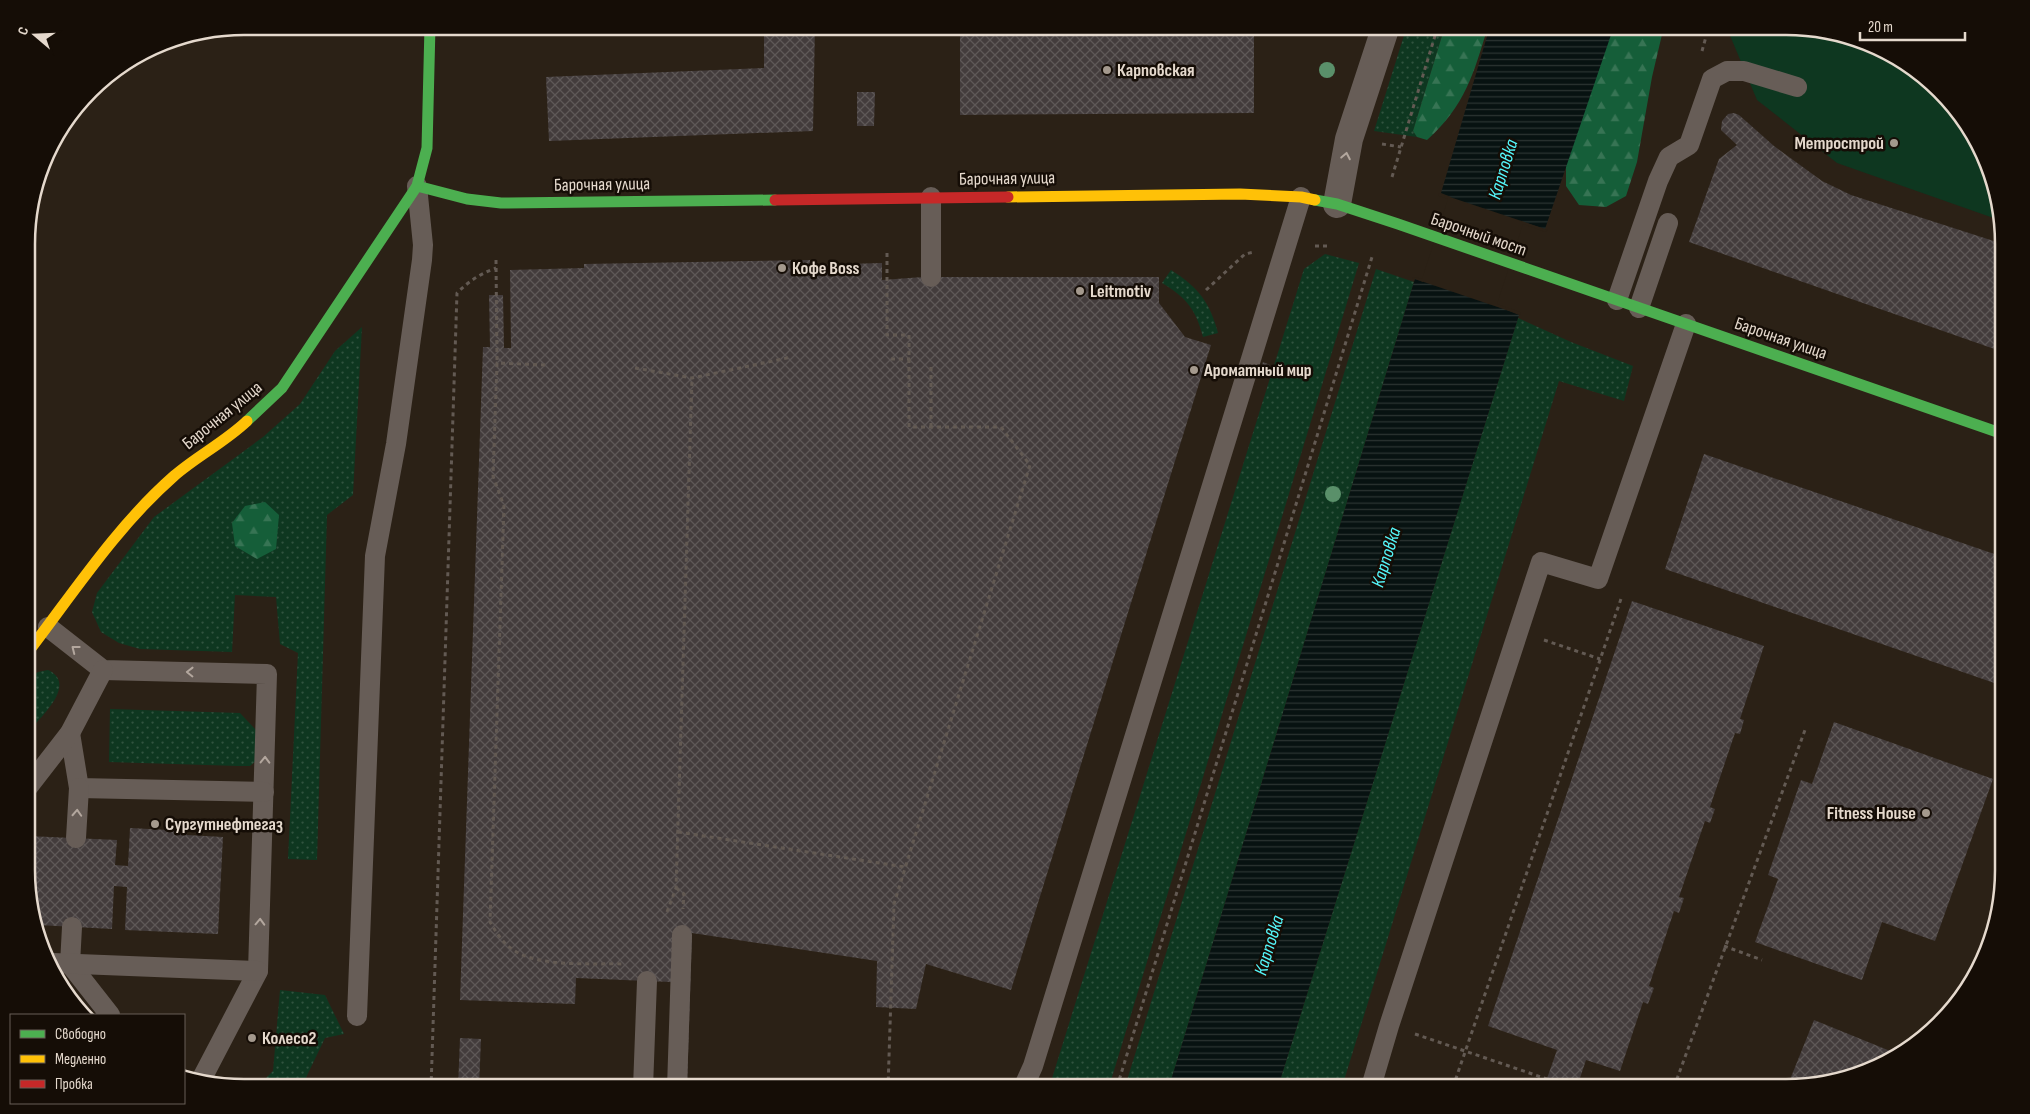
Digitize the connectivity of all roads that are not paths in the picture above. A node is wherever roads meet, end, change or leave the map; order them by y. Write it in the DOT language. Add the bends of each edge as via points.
graph roads {
  1 [pos="430,35"];
  2 [pos="1383,35"];
  3 [pos="1797,87"];
  4 [pos="417,186"];
  5 [pos="1301,196"];
  6 [pos="931,197"];
  7 [pos="1337,204"];
  8 [pos="1668,223"];
  9 [pos="1398,224"];
  10 [pos="1548,276"];
  11 [pos="931,277"];
  12 [pos="1616,300"];
  13 [pos="1639,308"];
  14 [pos="1686,324"];
  15 [pos="1995,431"];
  16 [pos="48,627"];
  17 [pos="35,643"];
  18 [pos="103,670"];
  19 [pos="70,733"];
  20 [pos="35,778"];
  21 [pos="79,788"];
  22 [pos="264,792"];
  23 [pos="76,838"];
  24 [pos="72,926"];
  25 [pos="682,935"];
  26 [pos="61,964"];
  27 [pos="258,971"];
  28 [pos="647,981"];
  29 [pos="109,1014"];
  30 [pos="357,1016"];
  31 [pos="204,1075"];
  32 [pos="643,1079"];
  33 [pos="677,1079"];
  34 [pos="1027,1079"];
  35 [pos="1373,1079"];
  1 -- 4 [label="street" via="427,148"];
  7 -- 2 [label="street, one-way" via="1349,140"];
  3 -- 12 [label="lane" via="1744,71 1727,71 1712,79 1688,145 1669,157 1658,181"];
  4 -- 6 [label="street, Барочная улица" via="467,199 501,203"];
  4 -- 16 [label="street, Барочная улица" via="282,388 235,432 175,475 128,521"];
  4 -- 30 [label="lane" via="422,260 396,444 376,556"];
  5 -- 6 [label="street, Барочная улица"];
  5 -- 7 [label="street, Барочная улица"];
  5 -- 34 [label="lane"];
  6 -- 11 [label="lane"];
  7 -- 9 [label="street, Барочная улица"];
  8 -- 13 [label="lane"];
  9 -- 10 [label="street, Барочный мост"];
  10 -- 12 [label="street, Барочная улица"];
  12 -- 13 [label="street, Барочная улица"];
  13 -- 14 [label="street, Барочная улица"];
  14 -- 15 [label="street, Барочная улица"];
  14 -- 35 [label="lane" via="1598,579 1541,562"];
  16 -- 17 [label="street, Барочная улица"];
  18 -- 16 [label="lane, one-way"];
  18 -- 19 [label="lane"];
  22 -- 18 [label="lane, one-way" via="266,674"];
  19 -- 20 [label="lane"];
  19 -- 21 [label="lane"];
  21 -- 22 [label="lane"];
  23 -- 21 [label="lane, one-way"];
  27 -- 22 [label="lane, one-way"];
  24 -- 26 [label="lane"];
  25 -- 33 [label="lane"];
  26 -- 27 [label="lane"];
  26 -- 29 [label="lane"];
  27 -- 31 [label="lane"];
  28 -- 32 [label="lane"];
}
